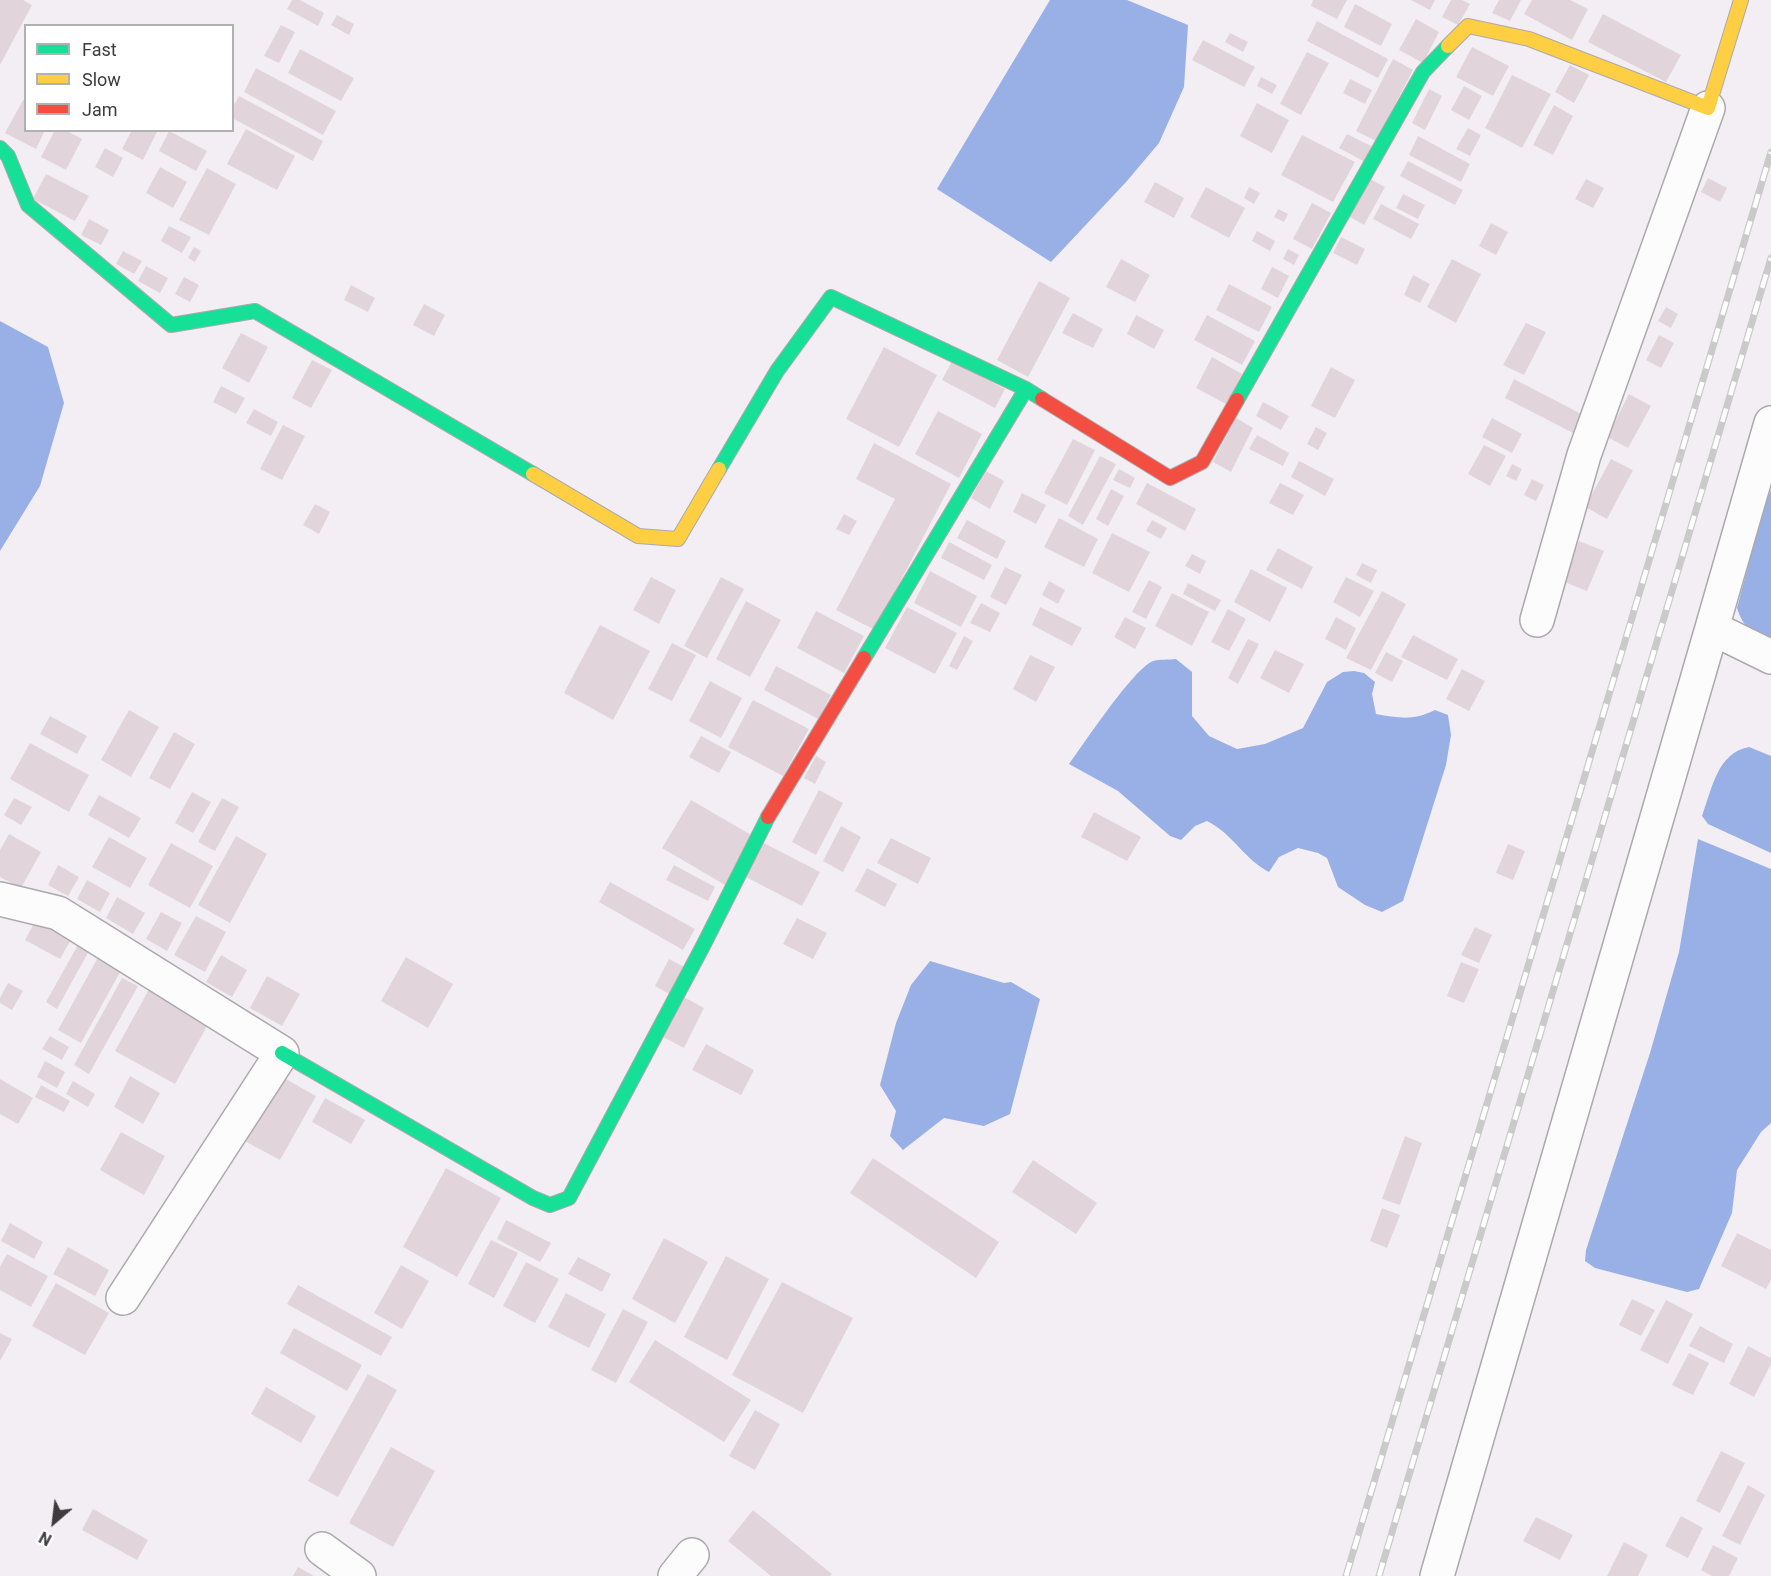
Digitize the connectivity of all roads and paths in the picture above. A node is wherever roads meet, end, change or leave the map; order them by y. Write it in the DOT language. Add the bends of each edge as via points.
graph roads {
  1 [pos="1741,0"];
  2 [pos="1708,108"];
  3 [pos="0,148"];
  4 [pos="1026,389"];
  5 [pos="1771,423"];
  6 [pos="1537,620"];
  7 [pos="1712,628"];
  8 [pos="1771,657"];
  9 [pos="0,899"];
  10 [pos="282,1053"];
  11 [pos="123,1298"];
  12 [pos="322,1549"];
  13 [pos="359,1576"];
  14 [pos="1437,1576"];
  1 -- 2 [label="street"];
  2 -- 4 [label="street" via="1529,39 1468,26 1423,72 1202,462 1170,478"];
  2 -- 6 [label="street" via="1584,455"];
  3 -- 4 [label="street" via="8,156 28,205 171,325 255,311 638,536 678,539 777,371 831,297"];
  4 -- 10 [label="street" via="769,816 569,1198 550,1205 533,1198"];
  5 -- 7 [label="street"];
  7 -- 8 [label="street"];
  7 -- 14 [label="street"];
  9 -- 10 [label="street" via="58,913"];
  10 -- 11 [label="street"];
  12 -- 13 [label="street"];
}
